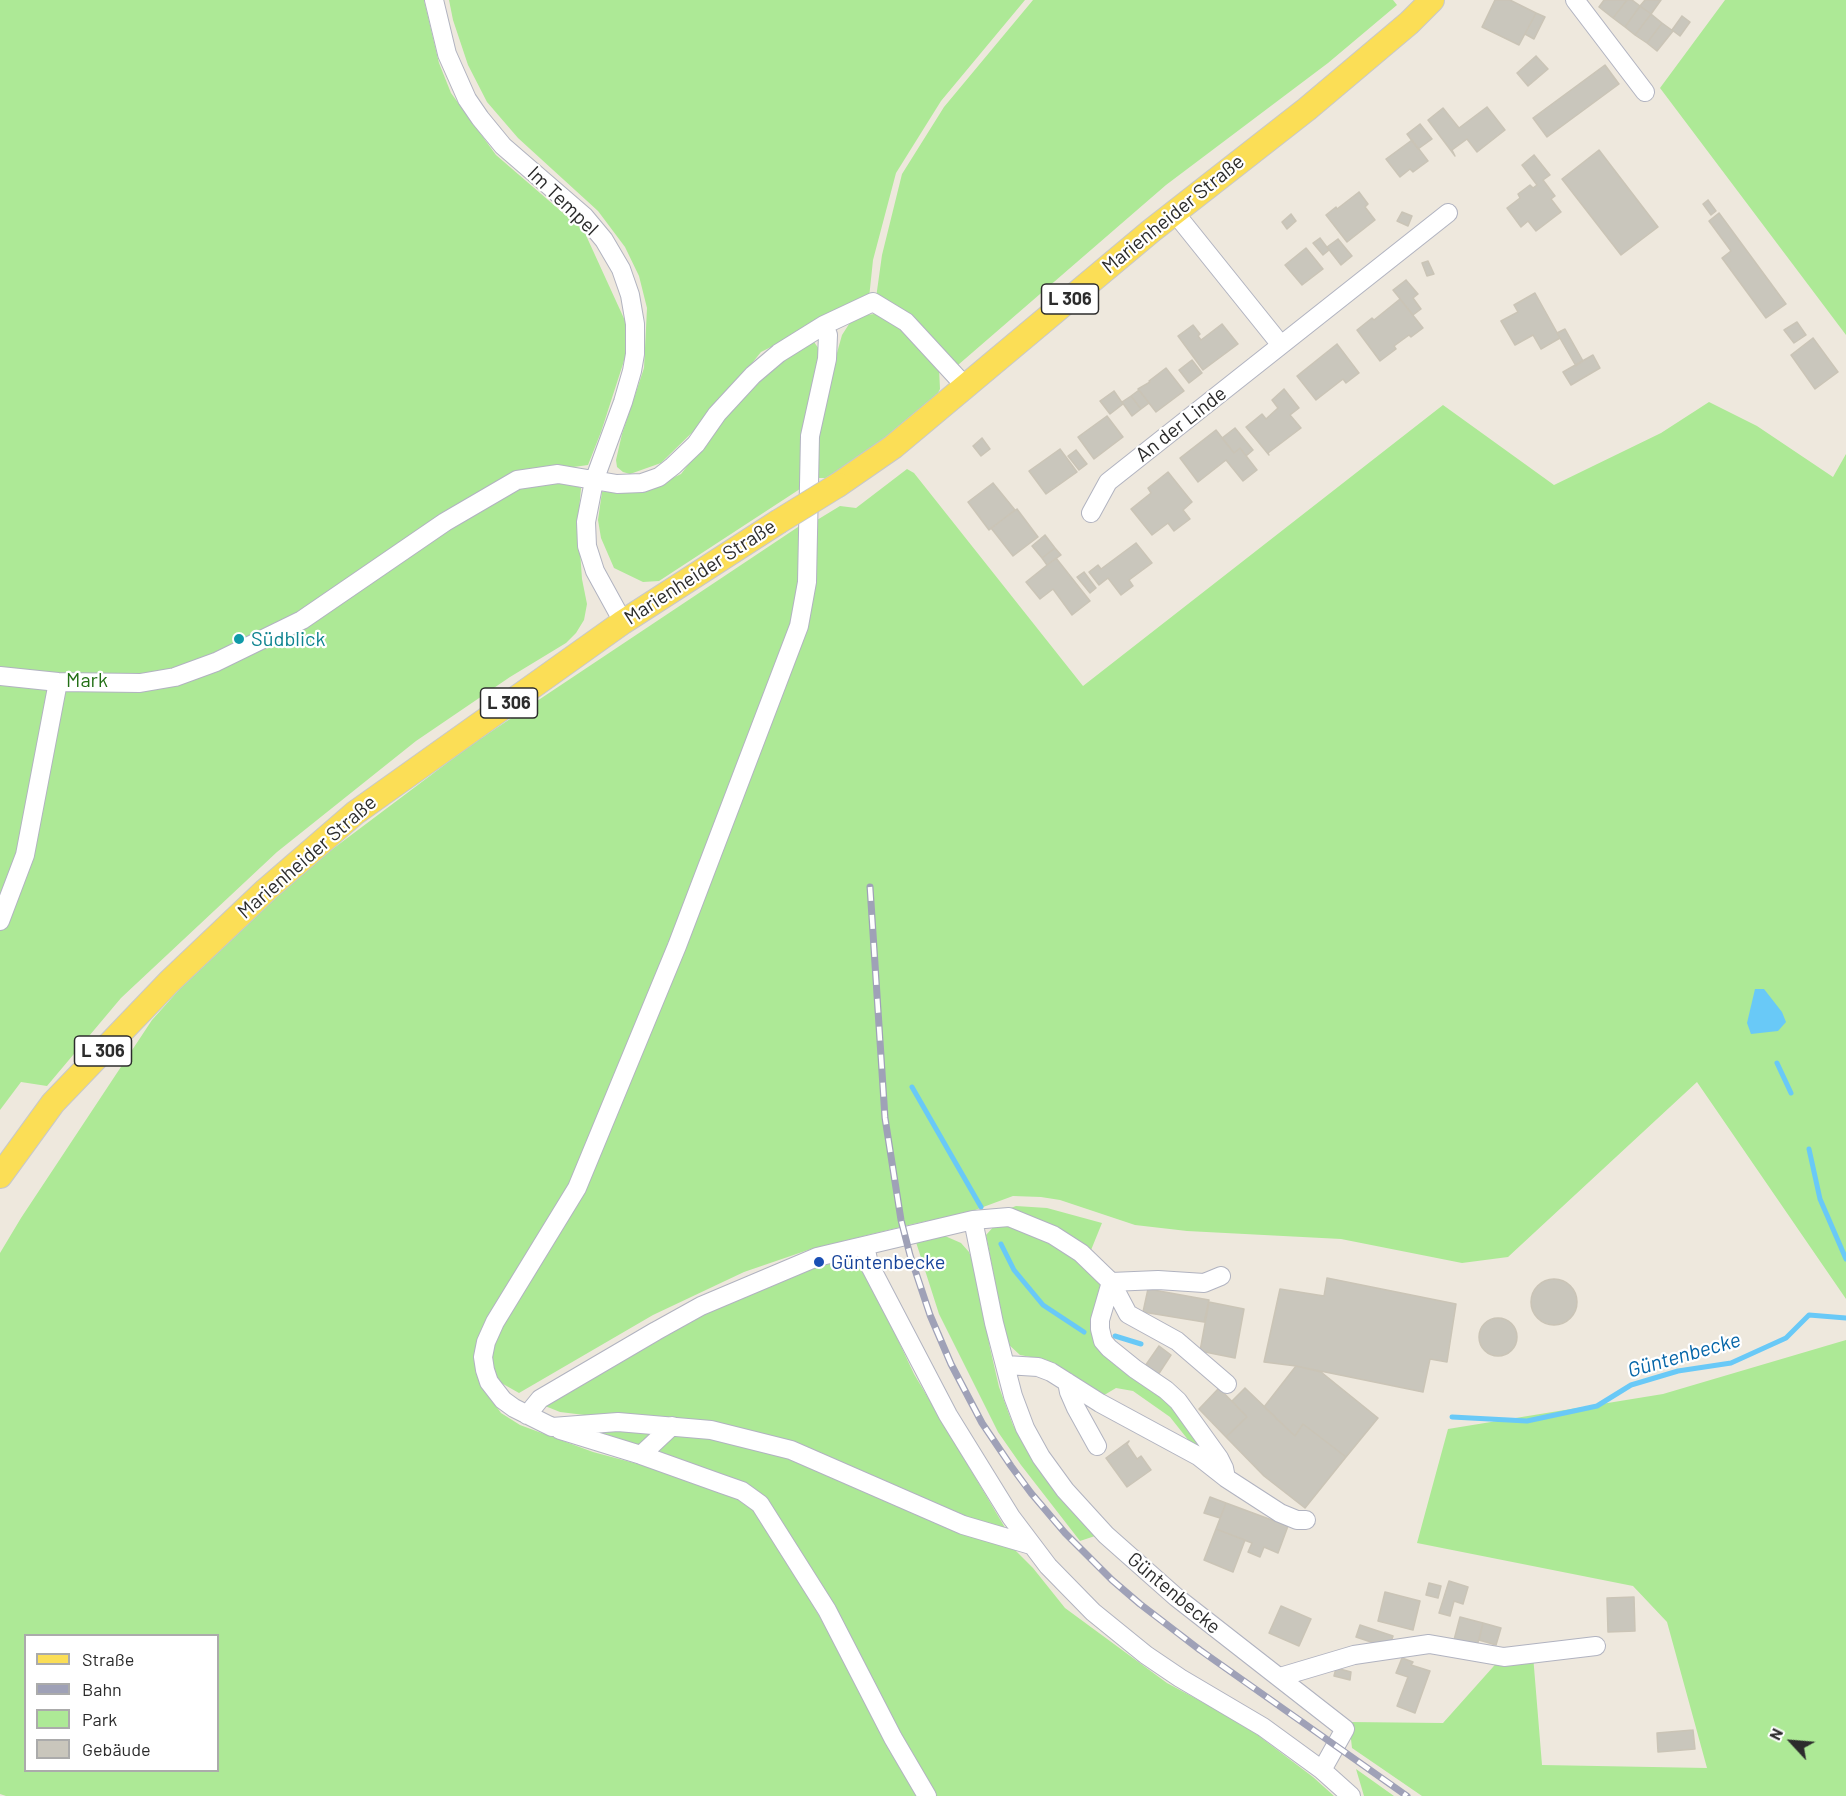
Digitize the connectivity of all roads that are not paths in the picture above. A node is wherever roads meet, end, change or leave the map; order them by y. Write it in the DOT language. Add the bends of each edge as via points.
graph roads {
  1 [pos="434,0"];
  2 [pos="1432,0"];
  3 [pos="1575,0"];
  4 [pos="1645,92"];
  5 [pos="1175,213"];
  6 [pos="1448,213"];
  7 [pos="824,325"];
  8 [pos="1281,345"];
  9 [pos="965,386"];
  10 [pos="594,480"];
  11 [pos="1091,513"];
  12 [pos="623,622"];
  13 [pos="0,675"];
  14 [pos="58,682"];
  15 [pos="0,921"];
  16 [pos="0,1176"];
  17 [pos="973,1220"];
  18 [pos="865,1246"];
  19 [pos="1221,1276"];
  20 [pos="1111,1282"];
  21 [pos="1006,1365"];
  22 [pos="1067,1382"];
  23 [pos="1227,1384"];
  24 [pos="527,1415"];
  25 [pos="672,1426"];
  26 [pos="552,1427"];
  27 [pos="1097,1446"];
  28 [pos="641,1455"];
  29 [pos="1226,1478"];
  30 [pos="1306,1520"];
  31 [pos="1031,1545"];
  32 [pos="1596,1646"];
  33 [pos="1280,1677"];
  34 [pos="1322,1770"];
  35 [pos="927,1796"];
  36 [pos="1351,1796"];
  1 -- 10 [label="street, Im Tempel" via="447,54 467,99 503,146 584,216 604,240 621,268 630,295 635,324 632,371"];
  2 -- 5 [label="main road, Marienheider Straße / L 306" via="1307,109"];
  3 -- 4 [label="street"];
  5 -- 8 [label="street"];
  5 -- 9 [label="main road, Marienheider Straße / L 306"];
  6 -- 8 [label="street, An der Linde"];
  7 -- 9 [label="street" via="873,302 906,322"];
  7 -- 10 [label="street" via="779,353 753,375 696,444 659,477 642,483"];
  7 -- 24 [label="street" via="828,335 827,359 810,436 807,582 799,626 677,946 577,1188 486,1342 483,1357 489,1382 503,1400"];
  8 -- 11 [label="street, An der Linde" via="1108,482"];
  9 -- 12 [label="main road, Marienheider Straße / L 306, bridge" via="893,447 838,485"];
  10 -- 12 [label="street, Im Tempel" via="586,522 587,546 595,571"];
  10 -- 14 [label="street" via="558,474 516,480 445,522 302,620 216,662 175,677 140,683"];
  12 -- 16 [label="main road, Marienheider Straße / L 306" via="354,813 266,890 169,982 52,1103"];
  13 -- 14 [label="street"];
  14 -- 15 [label="street" via="26,855"];
  17 -- 18 [label="street"];
  17 -- 20 [label="street" via="1009,1216 1053,1235 1081,1253"];
  17 -- 21 [label="street, Güntenbecke"];
  18 -- 24 [label="street" via="817,1257 701,1306 540,1399"];
  18 -- 31 [label="street" via="869,1264 948,1415"];
  19 -- 20 [label="street" via="1204,1283"];
  20 -- 23 [label="street" via="1128,1314 1177,1341"];
  20 -- 29 [label="street" via="1100,1320 1103,1341 1178,1401 1219,1458"];
  21 -- 22 [label="street" via="1038,1367"];
  21 -- 33 [label="street, Güntenbecke" via="1025,1428 1065,1490 1106,1535 1176,1597"];
  22 -- 27 [label="street"];
  22 -- 29 [label="street" via="1198,1455"];
  24 -- 26 [label="street"];
  25 -- 26 [label="street" via="618,1422"];
  25 -- 28 [label="street"];
  25 -- 31 [label="street" via="711,1430 791,1450 963,1525"];
  26 -- 28 [label="street"];
  28 -- 35 [label="street" via="742,1491 760,1504 827,1610 892,1738"];
  29 -- 30 [label="street" via="1280,1512"];
  31 -- 34 [label="street" via="1093,1612 1146,1655 1263,1727"];
  32 -- 33 [label="street" via="1504,1657 1429,1644 1354,1655"];
  33 -- 34 [label="street, Güntenbecke" via="1345,1729"];
  34 -- 36 [label="street"];
}
